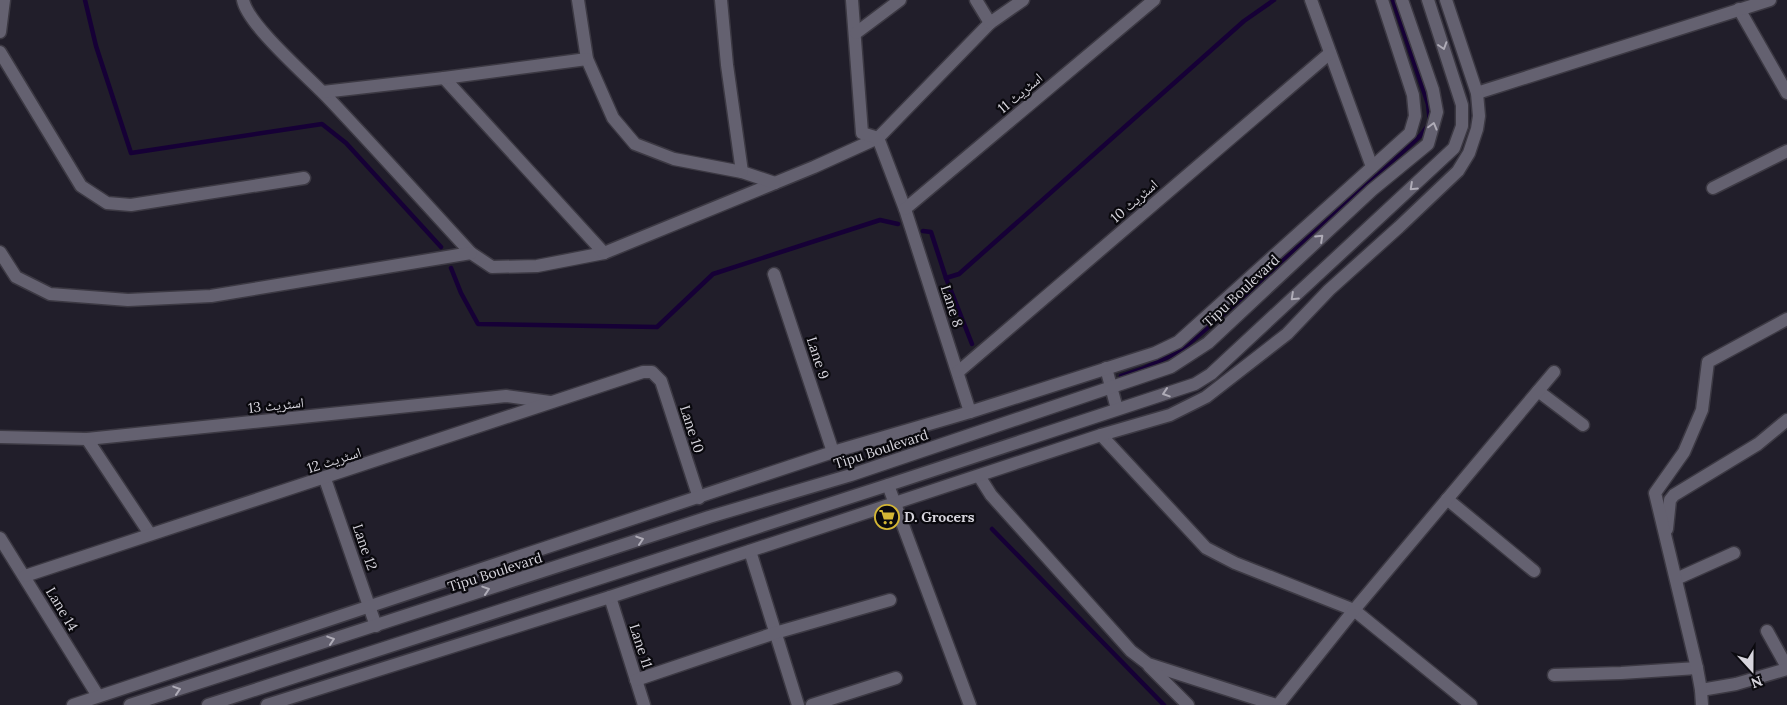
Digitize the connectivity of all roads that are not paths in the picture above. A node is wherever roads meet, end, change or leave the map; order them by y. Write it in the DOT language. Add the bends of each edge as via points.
graph roads {
  1 [pos="4,0"];
  2 [pos="243,0"];
  3 [pos="578,0"];
  4 [pos="721,0"];
  5 [pos="852,0"];
  6 [pos="900,0"];
  7 [pos="976,0"];
  8 [pos="1023,0"];
  9 [pos="1154,0"];
  10 [pos="1312,0"];
  11 [pos="1382,0"];
  12 [pos="1402,0"];
  13 [pos="1428,0"];
  14 [pos="1446,0"];
  15 [pos="1770,0"];
  16 [pos="1739,9"];
  17 [pos="990,23"];
  18 [pos="0,32"];
  19 [pos="856,33"];
  20 [pos="0,52"];
  21 [pos="1330,53"];
  22 [pos="587,59"];
  23 [pos="444,78"];
  24 [pos="323,92"];
  25 [pos="1477,93"];
  26 [pos="1787,94"];
  27 [pos="878,138"];
  28 [pos="1787,151"];
  29 [pos="1372,167"];
  30 [pos="742,172"];
  31 [pos="304,178"];
  32 [pos="775,183"];
  33 [pos="1713,188"];
  34 [pos="905,209"];
  35 [pos="0,252"];
  36 [pos="604,253"];
  37 [pos="471,254"];
  38 [pos="774,274"];
  39 [pos="1787,319"];
  40 [pos="1106,368"];
  41 [pos="652,372"];
  42 [pos="958,372"];
  43 [pos="1554,372"];
  44 [pos="1112,387"];
  45 [pos="1538,391"];
  46 [pos="554,402"];
  47 [pos="1117,409"];
  48 [pos="970,412"];
  49 [pos="1787,420"];
  50 [pos="1583,425"];
  51 [pos="1101,435"];
  52 [pos="0,437"];
  53 [pos="87,440"];
  54 [pos="833,452"];
  55 [pos="979,476"];
  56 [pos="325,479"];
  57 [pos="888,485"];
  58 [pos="699,498"];
  59 [pos="1447,499"];
  60 [pos="894,504"];
  61 [pos="150,534"];
  62 [pos="0,538"];
  63 [pos="1666,538"];
  64 [pos="750,551"];
  65 [pos="1734,553"];
  66 [pos="561,566"];
  67 [pos="1534,571"];
  68 [pos="25,576"];
  69 [pos="1676,579"];
  70 [pos="566,588"];
  71 [pos="610,597"];
  72 [pos="890,600"];
  73 [pos="370,607"];
  74 [pos="1354,610"];
  75 [pos="376,626"];
  76 [pos="1767,631"];
  77 [pos="775,633"];
  78 [pos="1148,664"];
  79 [pos="1697,668"];
  80 [pos="1787,668"];
  81 [pos="1554,675"];
  82 [pos="896,678"];
  83 [pos="636,680"];
  84 [pos="1701,690"];
  85 [pos="98,696"];
  86 [pos="1463,703"];
  87 [pos="73,705"];
  88 [pos="130,705"];
  89 [pos="208,705"];
  90 [pos="267,705"];
  91 [pos="644,705"];
  92 [pos="798,705"];
  93 [pos="812,705"];
  94 [pos="970,705"];
  95 [pos="1188,705"];
  96 [pos="1277,705"];
  97 [pos="1702,705"];
  1 -- 18 [label="street"];
  2 -- 24 [label="street" via="245,8 274,44"];
  3 -- 22 [label="street"];
  4 -- 30 [label="street"];
  5 -- 19 [label="street"];
  6 -- 19 [label="street"];
  7 -- 17 [label="street"];
  8 -- 17 [label="street"];
  9 -- 34 [label="street, اسٹریٹ 11"];
  10 -- 21 [label="street"];
  11 -- 29 [label="street" via="1413,95 1415,116 1410,134"];
  44 -- 12 [label="street, Tipu Boulevard, one-way" via="1170,366 1208,343 1372,190 1428,144 1437,112 1433,90"];
  13 -- 47 [label="street, one-way" via="1462,105 1462,126 1454,148 1211,374 1195,384"];
  14 -- 25 [label="street"];
  15 -- 16 [label="street"];
  16 -- 25 [label="street"];
  16 -- 26 [label="street"];
  17 -- 27 [label="street"];
  19 -- 27 [label="street" via="862,133"];
  20 -- 31 [label="street" via="81,186 107,204 131,205"];
  21 -- 29 [label="street"];
  21 -- 42 [label="street, اسٹریٹ 10"];
  22 -- 23 [label="street"];
  22 -- 30 [label="street" via="612,118 635,144 674,159"];
  23 -- 24 [label="street"];
  23 -- 36 [label="street"];
  24 -- 37 [label="street"];
  25 -- 51 [label="street" via="1477,129 1470,153 1458,171 1329,290 1287,334 1206,397 1170,414"];
  27 -- 32 [label="street"];
  27 -- 34 [label="street, Lane 8"];
  28 -- 33 [label="street"];
  29 -- 40 [label="street" via="1178,342 1155,353"];
  30 -- 32 [label="street"];
  32 -- 36 [label="street"];
  34 -- 42 [label="street, Lane 8"];
  35 -- 37 [label="street" via="16,277 50,294 128,300 212,296"];
  36 -- 37 [label="street" via="537,266 492,267"];
  38 -- 54 [label="street, Lane 9"];
  39 -- 63 [label="street" via="1708,362 1702,410 1684,452 1655,493"];
  40 -- 44 [label="street"];
  40 -- 48 [label="street"];
  41 -- 46 [label="street, اسٹریٹ 12" via="643,372"];
  41 -- 58 [label="street, Lane 10" via="661,381"];
  42 -- 48 [label="street, Lane 8"];
  43 -- 45 [label="street"];
  44 -- 47 [label="street"];
  66 -- 44 [label="street, Tipu Boulevard, one-way" via="860,472"];
  45 -- 50 [label="street"];
  45 -- 59 [label="street"];
  46 -- 53 [label="street, اسٹریٹ 13" via="506,396"];
  46 -- 56 [label="street, اسٹریٹ 12"];
  47 -- 57 [label="street"];
  48 -- 54 [label="street"];
  49 -- 63 [label="street" via="1758,444 1674,495 1670,500"];
  51 -- 55 [label="street"];
  51 -- 74 [label="street" via="1206,548 1235,563"];
  52 -- 53 [label="street, اسٹریٹ 13"];
  53 -- 61 [label="street"];
  54 -- 58 [label="street"];
  55 -- 60 [label="street"];
  55 -- 78 [label="street" via="998,502 1131,651"];
  56 -- 61 [label="street, اسٹریٹ 12"];
  56 -- 73 [label="street, Lane 12"];
  57 -- 60 [label="street"];
  57 -- 70 [label="street"];
  58 -- 73 [label="street"];
  59 -- 67 [label="street"];
  59 -- 74 [label="street"];
  60 -- 64 [label="street"];
  60 -- 94 [label="street"];
  61 -- 68 [label="street, اسٹریٹ 12"];
  62 -- 68 [label="street, Lane 14"];
  63 -- 69 [label="street"];
  64 -- 71 [label="street"];
  64 -- 77 [label="street"];
  65 -- 69 [label="street"];
  66 -- 70 [label="street"];
  75 -- 66 [label="street, Tipu Boulevard, one-way"];
  68 -- 85 [label="street, Lane 14"];
  69 -- 79 [label="street"];
  70 -- 89 [label="street"];
  71 -- 83 [label="street, Lane 11"];
  71 -- 90 [label="street"];
  72 -- 77 [label="street"];
  73 -- 75 [label="street, Lane 12"];
  73 -- 85 [label="street"];
  74 -- 86 [label="street"];
  74 -- 96 [label="street"];
  88 -- 75 [label="street, Tipu Boulevard, one-way"];
  76 -- 80 [label="street"];
  77 -- 83 [label="street"];
  77 -- 92 [label="street"];
  78 -- 95 [label="street"];
  78 -- 96 [label="street"];
  79 -- 81 [label="street"];
  79 -- 84 [label="street"];
  80 -- 84 [label="street" via="1736,684"];
  82 -- 93 [label="street"];
  83 -- 91 [label="street, Lane 11"];
  84 -- 97 [label="street"];
  85 -- 87 [label="street"];
}
